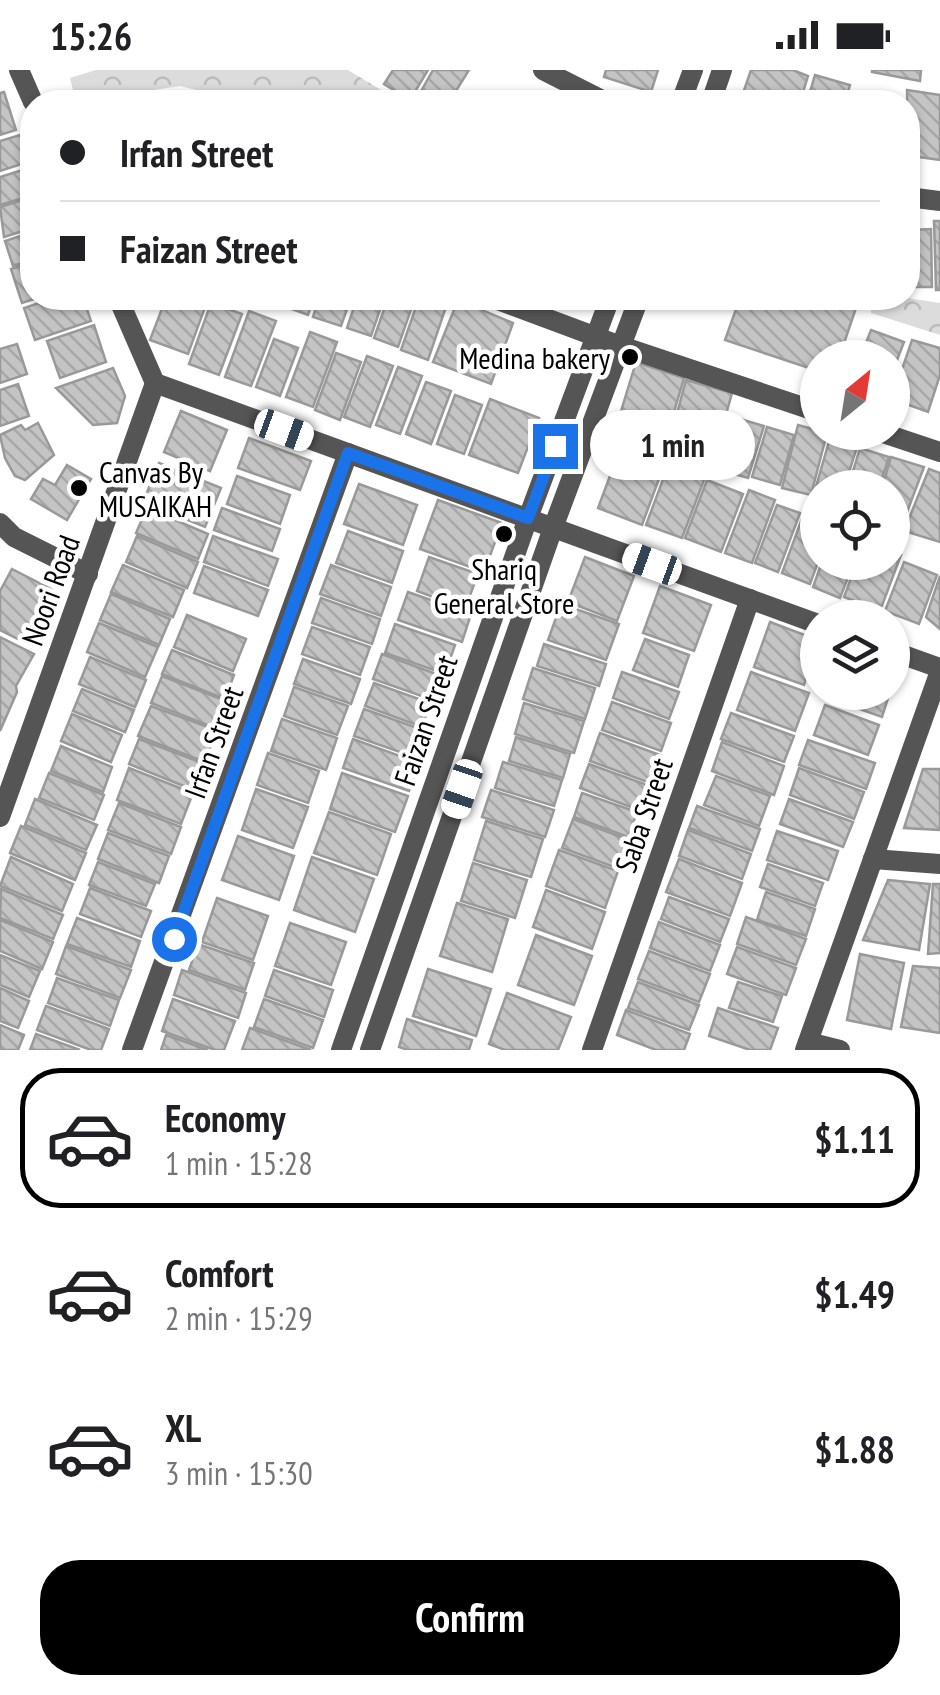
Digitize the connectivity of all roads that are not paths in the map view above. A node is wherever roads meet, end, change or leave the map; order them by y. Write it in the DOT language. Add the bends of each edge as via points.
graph roads {
  1 [pos="543,70"];
  2 [pos="582,90"];
  3 [pos="123,310"];
  4 [pos="524,310"];
  5 [pos="605,310"];
  6 [pos="634,310"];
  7 [pos="595,337"];
  8 [pos="621,346"];
  9 [pos="155,383"];
  10 [pos="800,406"];
  11 [pos="910,442"];
  12 [pos="940,452"];
  13 [pos="348,453"];
  14 [pos="528,518"];
  15 [pos="0,523"];
  16 [pos="554,528"];
  17 [pos="88,574"];
  18 [pos="750,599"];
  19 [pos="800,617"];
  20 [pos="910,658"];
  21 [pos="940,670"];
  22 [pos="8,768"];
  23 [pos="0,817"];
  24 [pos="873,859"];
  25 [pos="940,864"];
  26 [pos="806,1046"];
  27 [pos="132,1050"];
  28 [pos="340,1050"];
  29 [pos="370,1050"];
  30 [pos="592,1050"];
  31 [pos="840,1050"];
  1 -- 2 [label="street"];
  3 -- 9 [label="street"];
  4 -- 7 [label="street"];
  5 -- 7 [label="street, Faizan Street"];
  6 -- 8 [label="street, Faizan Street"];
  7 -- 8 [label="street"];
  7 -- 14 [label="street, Faizan Street"];
  8 -- 10 [label="street"];
  8 -- 16 [label="street, Faizan Street"];
  9 -- 13 [label="street"];
  9 -- 17 [label="street, Noori Road"];
  11 -- 12 [label="street"];
  13 -- 14 [label="street"];
  13 -- 27 [label="street, Irfan Street"];
  14 -- 16 [label="street"];
  14 -- 28 [label="street, Faizan Street"];
  15 -- 17 [label="street" via="14,538"];
  16 -- 18 [label="street"];
  16 -- 29 [label="street, Faizan Street"];
  17 -- 22 [label="street, Noori Road"];
  18 -- 19 [label="street"];
  18 -- 30 [label="street, Saba Street"];
  20 -- 21 [label="street"];
  21 -- 24 [label="street"];
  22 -- 23 [label="street, Noori Road"];
  24 -- 25 [label="street"];
  24 -- 26 [label="street"];
  26 -- 31 [label="street"];
}
